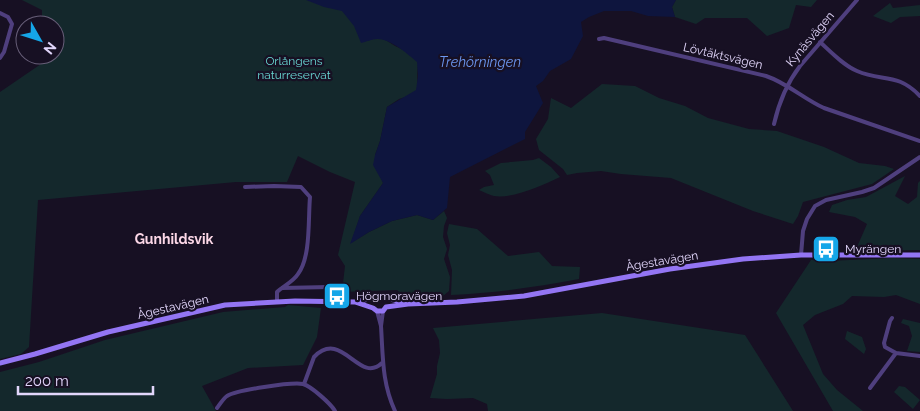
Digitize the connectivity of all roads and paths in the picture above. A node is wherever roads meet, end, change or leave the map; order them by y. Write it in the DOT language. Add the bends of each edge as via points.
graph roads {
  1 [pos="857,0"];
  2 [pos="0,13"];
  3 [pos="599,40"];
  4 [pos="820,42"];
  5 [pos="0,58"];
  6 [pos="787,87"];
  7 [pos="920,96"];
  8 [pos="774,124"];
  9 [pos="920,141"];
  10 [pos="920,157"];
  11 [pos="245,187"];
  12 [pos="801,254"];
  13 [pos="920,254"];
  14 [pos="329,287"];
  15 [pos="282,288"];
  16 [pos="373,298"];
  17 [pos="386,298"];
  18 [pos="277,302"];
  19 [pos="355,302"];
  20 [pos="408,304"];
  21 [pos="380,309"];
  22 [pos="892,318"];
  23 [pos="896,353"];
  24 [pos="920,356"];
  25 [pos="382,363"];
  26 [pos="0,364"];
  27 [pos="304,384"];
  28 [pos="870,388"];
  29 [pos="217,408"];
  30 [pos="335,411"];
  31 [pos="395,411"];
  1 -- 4 [label="street, Kynäsvägen"];
  2 -- 5 [label="street" via="12,24"];
  3 -- 6 [label="street, Lövtäktsvägen" via="604,38 766,76"];
  4 -- 6 [label="street, Kynäsvägen"];
  4 -- 7 [label="street" via="854,69 898,80"];
  6 -- 8 [label="street, Kynäsvägen"];
  6 -- 9 [label="street, Lövtäktsvägen" via="816,105"];
  10 -- 12 [label="street" via="874,188 826,200 815,206 803,231"];
  11 -- 15 [label="street" via="301,187 310,197 306,260 300,273"];
  12 -- 13 [label="main road, Ågestavägen"];
  12 -- 20 [label="main road, Ågestavägen" via="743,258 670,269 524,296"];
  14 -- 15 [label="street"];
  15 -- 18 [label="street" via="277,292"];
  16 -- 17 [label="main road, Ågestavägen" via="378,295"];
  16 -- 19 [label="main road, Ågestavägen"];
  16 -- 21 [label="main road" via="371,305"];
  17 -- 20 [label="main road, Ågestavägen"];
  17 -- 21 [label="main road" via="388,304"];
  18 -- 19 [label="main road, Ågestavägen"];
  18 -- 26 [label="main road, Ågestavägen" via="225,305 108,332"];
  19 -- 21 [label="main road, Ågestavägen"];
  20 -- 21 [label="main road, Ågestavägen"];
  21 -- 25 [label="street"];
  22 -- 23 [label="street" via="884,343"];
  23 -- 24 [label="street"];
  23 -- 28 [label="street"];
  25 -- 27 [label="street" via="373,369 358,364 339,349 324,350 314,357"];
  25 -- 31 [label="street" via="386,390"];
  27 -- 29 [label="street" via="247,390 228,396"];
  27 -- 30 [label="street"];
}
